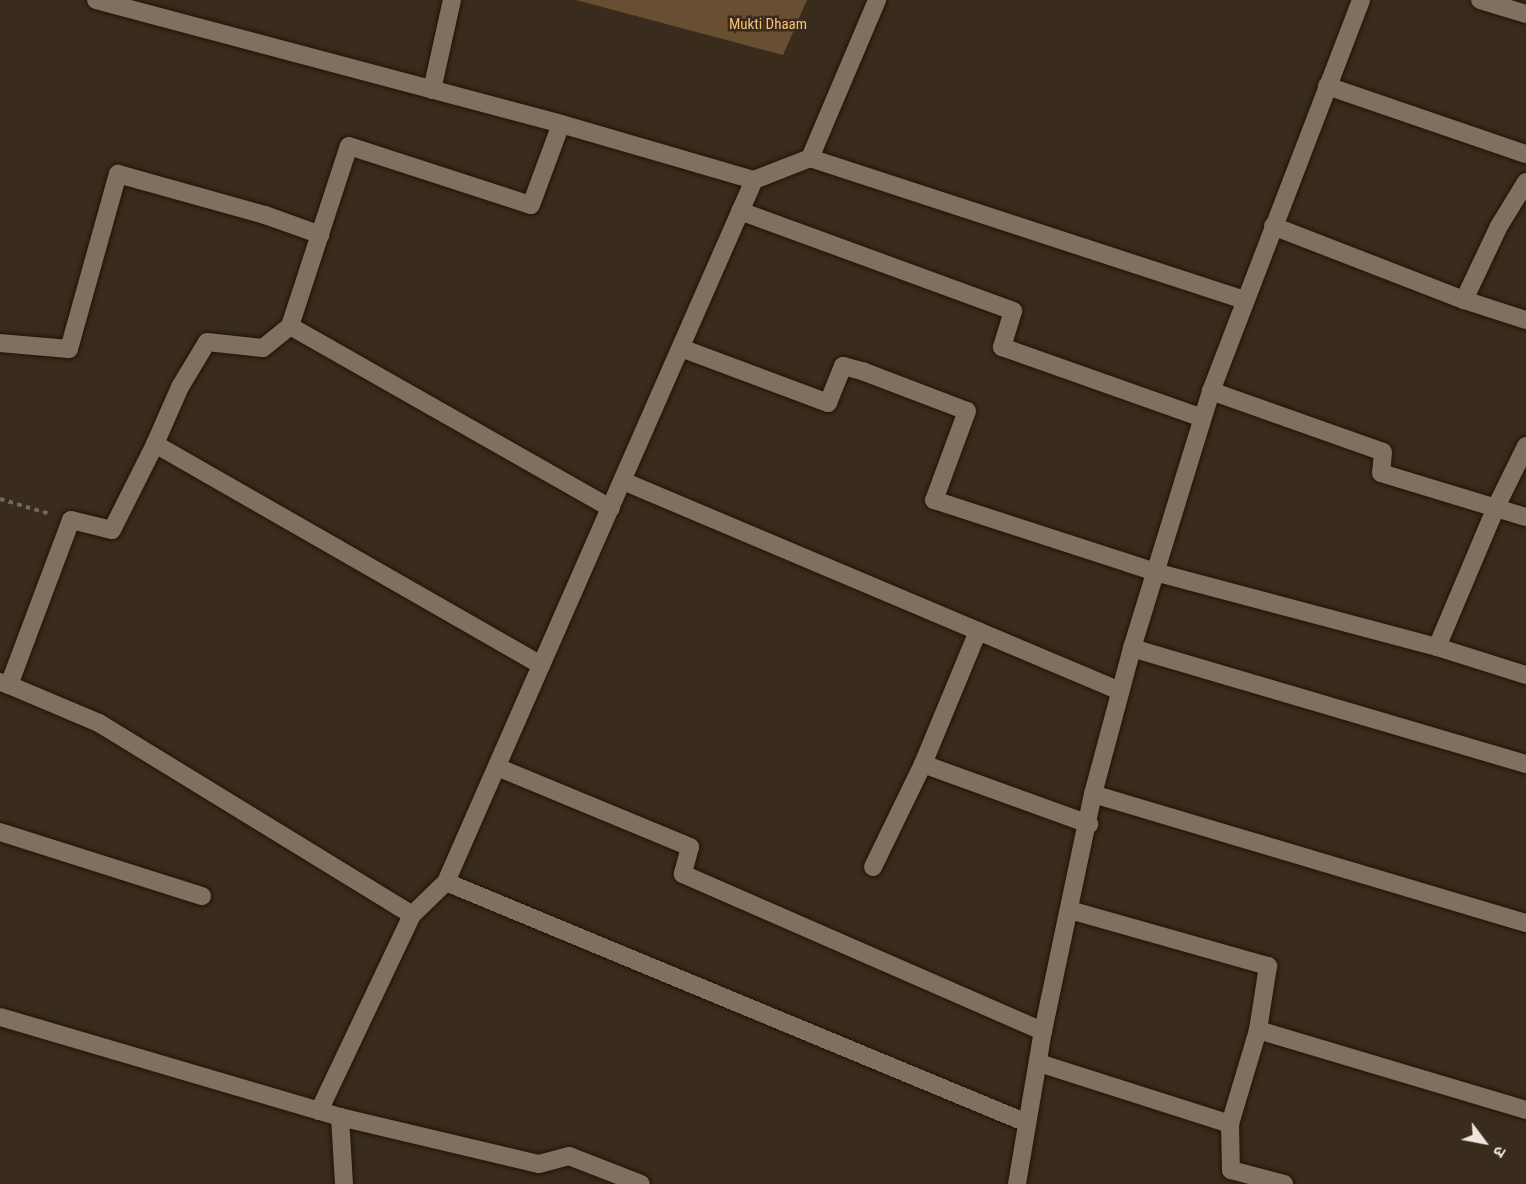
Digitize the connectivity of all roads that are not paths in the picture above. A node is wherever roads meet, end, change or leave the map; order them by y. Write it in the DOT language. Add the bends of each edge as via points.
graph roads {
  1 [pos="96,0"];
  2 [pos="452,0"];
  3 [pos="877,0"];
  4 [pos="1361,0"];
  5 [pos="1480,0"];
  6 [pos="1526,14"];
  7 [pos="1327,86"];
  8 [pos="432,90"];
  9 [pos="561,124"];
  10 [pos="1526,154"];
  11 [pos="810,158"];
  12 [pos="754,180"];
  13 [pos="1526,182"];
  14 [pos="740,211"];
  15 [pos="1273,226"];
  16 [pos="321,235"];
  17 [pos="1245,300"];
  18 [pos="1464,300"];
  19 [pos="1526,320"];
  20 [pos="290,326"];
  21 [pos="0,343"];
  22 [pos="681,348"];
  23 [pos="1211,391"];
  24 [pos="1202,418"];
  25 [pos="156,444"];
  26 [pos="1526,446"];
  27 [pos="623,481"];
  28 [pos="1496,507"];
  29 [pos="611,508"];
  30 [pos="1526,517"];
  31 [pos="1155,572"];
  32 [pos="978,631"];
  33 [pos="1437,647"];
  34 [pos="1132,648"];
  35 [pos="541,665"];
  36 [pos="1526,675"];
  37 [pos="4,683"];
  38 [pos="1120,691"];
  39 [pos="922,764"];
  40 [pos="1526,764"];
  41 [pos="497,767"];
  42 [pos="1093,794"];
  43 [pos="1089,824"];
  44 [pos="0,832"];
  45 [pos="873,867"];
  46 [pos="446,882"];
  47 [pos="202,896"];
  48 [pos="1070,910"];
  49 [pos="412,915"];
  50 [pos="1526,923"];
  51 [pos="0,1017"];
  52 [pos="1258,1030"];
  53 [pos="1043,1031"];
  54 [pos="1039,1063"];
  55 [pos="1526,1110"];
  56 [pos="319,1111"];
  57 [pos="340,1118"];
  58 [pos="1027,1123"];
  59 [pos="1230,1124"];
  60 [pos="344,1184"];
  61 [pos="641,1184"];
  62 [pos="1017,1184"];
  63 [pos="1284,1184"];
  1 -- 8 [label="street"];
  2 -- 8 [label="street"];
  3 -- 11 [label="street"];
  4 -- 7 [label="street"];
  5 -- 6 [label="street"];
  7 -- 10 [label="street"];
  7 -- 15 [label="street"];
  8 -- 9 [label="street"];
  9 -- 12 [label="street"];
  9 -- 16 [label="street" via="531,204 348,146"];
  11 -- 12 [label="street"];
  11 -- 17 [label="street"];
  12 -- 14 [label="street"];
  13 -- 18 [label="street" via="1499,226"];
  14 -- 22 [label="street"];
  14 -- 24 [label="street" via="1013,310 1002,347"];
  15 -- 17 [label="street"];
  15 -- 18 [label="street"];
  16 -- 20 [label="street"];
  16 -- 21 [label="street" via="265,215 118,174 69,350"];
  17 -- 23 [label="street"];
  18 -- 19 [label="street"];
  20 -- 25 [label="street" via="263,348 207,342 180,387"];
  20 -- 29 [label="street"];
  22 -- 27 [label="street"];
  22 -- 31 [label="street" via="828,403 843,366 966,411 934,500"];
  23 -- 24 [label="street"];
  23 -- 28 [label="street" via="1383,452 1381,472"];
  24 -- 31 [label="street"];
  25 -- 35 [label="street"];
  25 -- 37 [label="street" via="112,530 70,520"];
  26 -- 28 [label="street"];
  27 -- 29 [label="street"];
  27 -- 32 [label="street"];
  28 -- 30 [label="street"];
  28 -- 33 [label="street"];
  29 -- 35 [label="street"];
  31 -- 33 [label="street"];
  31 -- 34 [label="street"];
  32 -- 38 [label="street"];
  32 -- 39 [label="street"];
  33 -- 36 [label="street"];
  34 -- 38 [label="street"];
  34 -- 40 [label="street"];
  35 -- 41 [label="street"];
  37 -- 49 [label="street" via="99,723"];
  38 -- 42 [label="street"];
  39 -- 43 [label="street"];
  39 -- 45 [label="street"];
  41 -- 46 [label="street"];
  41 -- 53 [label="street" via="690,847 683,874"];
  42 -- 43 [label="street"];
  42 -- 50 [label="street"];
  43 -- 48 [label="street"];
  44 -- 47 [label="street"];
  46 -- 49 [label="street"];
  46 -- 58 [label="street"];
  48 -- 52 [label="street" via="1268,966"];
  48 -- 53 [label="street"];
  49 -- 56 [label="street"];
  51 -- 56 [label="street"];
  52 -- 55 [label="street"];
  52 -- 59 [label="street"];
  53 -- 54 [label="street"];
  54 -- 58 [label="street"];
  54 -- 59 [label="street"];
  56 -- 57 [label="street"];
  57 -- 60 [label="street"];
  57 -- 61 [label="street" via="539,1164 569,1156"];
  58 -- 62 [label="street"];
  59 -- 63 [label="street" via="1231,1170"];
}
